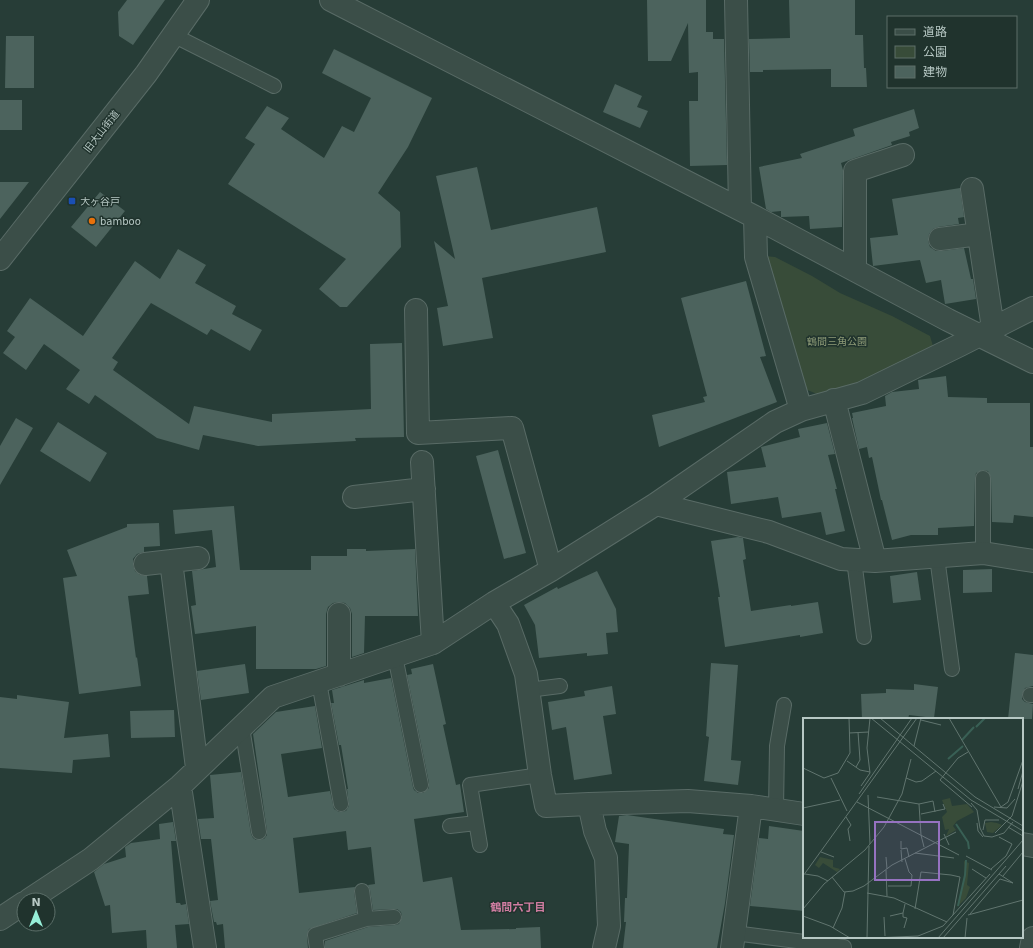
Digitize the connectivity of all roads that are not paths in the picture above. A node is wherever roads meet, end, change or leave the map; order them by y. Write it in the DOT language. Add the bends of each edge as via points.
graph roads {
  1 [pos="198,0"];
  2 [pos="331,0"];
  3 [pos="736,0"];
  4 [pos="173,36"];
  5 [pos="274,86"];
  6 [pos="903,155"];
  7 [pos="972,189"];
  8 [pos="748,213"];
  9 [pos="979,234"];
  10 [pos="940,239"];
  11 [pos="0,259"];
  12 [pos="855,270"];
  13 [pos="1033,308"];
  14 [pos="416,310"];
  15 [pos="986,332"];
  16 [pos="1033,362"];
  17 [pos="834,400"];
  18 [pos="801,410"];
  19 [pos="422,462"];
  20 [pos="983,478"];
  21 [pos="424,489"];
  22 [pos="354,497"];
  23 [pos="656,504"];
  24 [pos="983,553"];
  25 [pos="937,557"];
  26 [pos="198,558"];
  27 [pos="864,560"];
  28 [pos="171,561"];
  29 [pos="1033,561"];
  30 [pos="145,564"];
  31 [pos="551,570"];
  32 [pos="494,603"];
  33 [pos="339,614"];
  34 [pos="864,637"];
  35 [pos="433,643"];
  36 [pos="396,656"];
  37 [pos="952,669"];
  38 [pos="339,675"];
  39 [pos="319,682"];
  40 [pos="560,686"];
  41 [pos="528,690"];
  42 [pos="784,705"];
  43 [pos="242,727"];
  44 [pos="197,768"];
  45 [pos="540,775"];
  46 [pos="421,785"];
  47 [pos="180,786"];
  48 [pos="341,804"];
  49 [pos="589,804"];
  50 [pos="751,806"];
  51 [pos="776,810"];
  52 [pos="803,814"];
  53 [pos="476,823"];
  54 [pos="450,826"];
  55 [pos="259,832"];
  56 [pos="1023,844"];
  57 [pos="480,845"];
  58 [pos="1033,846"];
  59 [pos="362,891"];
  60 [pos="41,892"];
  61 [pos="16,908"];
  62 [pos="394,917"];
  63 [pos="0,919"];
  64 [pos="366,919"];
  65 [pos="1033,938"];
  66 [pos="733,940"];
  67 [pos="818,946"];
  68 [pos="844,947"];
  69 [pos="205,948"];
  70 [pos="317,948"];
  71 [pos="604,948"];
  72 [pos="1031,948"];
  1 -- 4 [label="street, 旧大山街道"];
  2 -- 8 [label="street"];
  3 -- 8 [label="street"];
  4 -- 5 [label="lane"];
  4 -- 11 [label="street, 旧大山街道"];
  6 -- 12 [label="street" via="855,170"];
  7 -- 9 [label="street"];
  8 -- 12 [label="street"];
  8 -- 18 [label="street" via="756,257"];
  9 -- 10 [label="street"];
  9 -- 15 [label="street"];
  12 -- 15 [label="street"];
  13 -- 15 [label="street"];
  14 -- 31 [label="street" via="418,433 512,428"];
  15 -- 16 [label="street"];
  15 -- 17 [label="street" via="862,392"];
  17 -- 18 [label="street"];
  17 -- 27 [label="street"];
  18 -- 23 [label="street" via="775,422"];
  19 -- 21 [label="street"];
  20 -- 24 [label="lane"];
  21 -- 22 [label="street"];
  21 -- 35 [label="street"];
  23 -- 27 [label="street" via="769,532 841,559"];
  23 -- 31 [label="street"];
  24 -- 25 [label="street"];
  24 -- 29 [label="street"];
  25 -- 27 [label="street"];
  25 -- 37 [label="lane"];
  26 -- 28 [label="street"];
  27 -- 34 [label="lane"];
  28 -- 30 [label="street"];
  28 -- 44 [label="street"];
  31 -- 32 [label="street"];
  32 -- 35 [label="street"];
  32 -- 41 [label="street" via="508,624 526,674"];
  33 -- 38 [label="street"];
  35 -- 36 [label="street"];
  36 -- 38 [label="street"];
  36 -- 46 [label="lane"];
  38 -- 39 [label="street"];
  39 -- 43 [label="street" via="273,697"];
  39 -- 48 [label="lane"];
  40 -- 41 [label="lane"];
  41 -- 45 [label="street"];
  42 -- 51 [label="lane" via="777,746"];
  43 -- 44 [label="street"];
  43 -- 55 [label="lane"];
  44 -- 47 [label="street"];
  45 -- 49 [label="street" via="546,806"];
  45 -- 53 [label="lane" via="470,785"];
  47 -- 60 [label="street" via="91,859"];
  47 -- 69 [label="street"];
  49 -- 50 [label="street" via="688,801"];
  49 -- 71 [label="street" via="595,831 606,858 609,926"];
  50 -- 51 [label="street"];
  50 -- 66 [label="street"];
  51 -- 52 [label="street"];
  53 -- 54 [label="lane"];
  53 -- 57 [label="lane"];
  56 -- 58 [label="street"];
  59 -- 64 [label="lane"];
  61 -- 63 [label="street"];
  62 -- 64 [label="lane"];
  64 -- 70 [label="lane" via="315,935"];
  65 -- 72 [label="street"];
  66 -- 67 [label="lane"];
  67 -- 68 [label="lane"];
}
